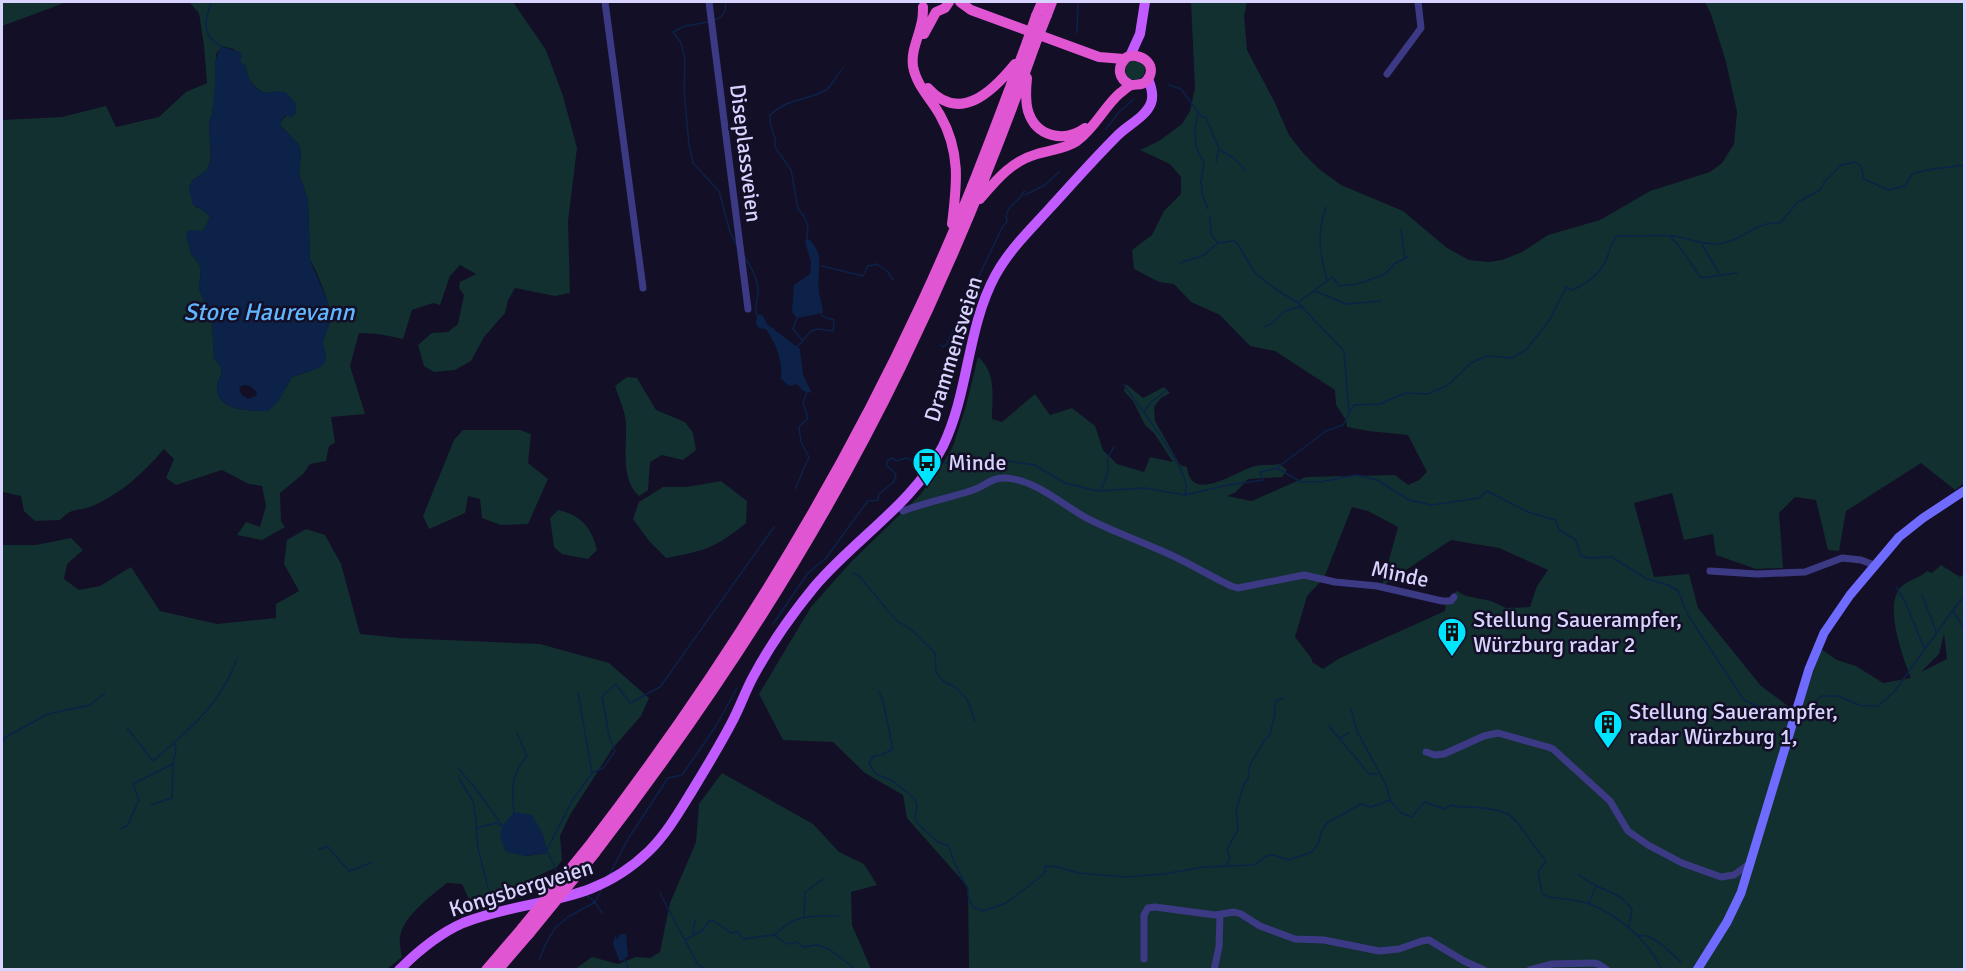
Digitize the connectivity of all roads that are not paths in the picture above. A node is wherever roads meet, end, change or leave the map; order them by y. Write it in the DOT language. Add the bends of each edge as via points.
graph roads {
  1 [pos="605,2"];
  2 [pos="709,2"];
  3 [pos="960,2"];
  4 [pos="1052,2"];
  5 [pos="1145,2"];
  6 [pos="1418,2"];
  7 [pos="922,4"];
  8 [pos="943,7"];
  9 [pos="1042,9"];
  10 [pos="971,10"];
  11 [pos="1140,33"];
  12 [pos="1031,44"];
  13 [pos="1022,54"];
  14 [pos="1099,57"];
  15 [pos="1127,58"];
  16 [pos="1144,58"];
  17 [pos="1027,67"];
  18 [pos="1120,74"];
  19 [pos="1387,74"];
  20 [pos="1139,83"];
  21 [pos="973,209"];
  22 [pos="950,239"];
  23 [pos="643,288"];
  24 [pos="748,309"];
  25 [pos="1965,491"];
  26 [pos="901,508"];
  27 [pos="1874,565"];
  28 [pos="1710,571"];
  29 [pos="1454,597"];
  30 [pos="764,658"];
  31 [pos="1426,752"];
  32 [pos="592,850"];
  33 [pos="1749,864"];
  34 [pos="1220,915"];
  35 [pos="525,931"];
  36 [pos="1144,959"];
  37 [pos="399,969"];
  38 [pos="486,969"];
  39 [pos="498,969"];
  40 [pos="1214,969"];
  41 [pos="1484,969"];
  42 [pos="1530,969"];
  43 [pos="1607,969"];
  44 [pos="1697,969"];
  1 -- 23 [label="street"];
  2 -- 24 [label="street, Diseplassveien"];
  3 -- 10 [label="highway"];
  4 -- 9 [label="highway"];
  5 -- 11 [label="main road"];
  6 -- 19 [label="street" via="1421,28"];
  7 -- 8 [label="highway" via="929,11"];
  7 -- 22 [label="highway" via="914,67 947,129 954,152 957,182"];
  8 -- 10 [label="highway"];
  8 -- 13 [label="highway" via="927,26 917,62 926,86 942,99 958,103 980,99 997,86"];
  9 -- 12 [label="highway, bridge"];
  10 -- 14 [label="highway"];
  11 -- 15 [label="main road"];
  11 -- 16 [label="main road"];
  12 -- 13 [label="highway"];
  12 -- 17 [label="highway"];
  13 -- 22 [label="highway"];
  14 -- 15 [label="highway"];
  14 -- 18 [label="highway"];
  15 -- 16 [label="highway"];
  15 -- 18 [label="highway"];
  16 -- 20 [label="highway" via="1150,68"];
  17 -- 18 [label="highway" via="1029,114 1038,128 1060,137 1089,124 1112,95"];
  17 -- 21 [label="highway"];
  18 -- 20 [label="highway" via="1125,82"];
  20 -- 21 [label="highway" via="1119,94 1077,141 1030,156 1000,175"];
  20 -- 26 [label="main road, Drammensveien" via="1148,97 1142,114 1095,159 996,273 978,319 946,438"];
  21 -- 32 [label="highway" via="900,369 798,558 694,720"];
  22 -- 32 [label="highway" via="870,409 783,564"];
  25 -- 27 [label="main road" via="1909,529"];
  26 -- 29 [label="street, Minde" via="977,489 1005,477 1028,483 1112,531 1188,562 1238,588 1304,575 1442,601"];
  26 -- 30 [label="main road, Drammensveien" via="820,581"];
  27 -- 28 [label="street" via="1842,558 1805,572"];
  27 -- 33 [label="main road" via="1831,621 1813,657"];
  30 -- 37 [label="main road, Kongsbergveien" via="731,725 682,808 639,860 609,881 579,894 460,924 417,951"];
  31 -- 33 [label="street" via="1444,754 1498,733 1548,747 1610,801 1628,831 1648,845 1721,877 1730,877"];
  32 -- 35 [label="highway, bridge"];
  33 -- 44 [label="main road" via="1735,906"];
  34 -- 36 [label="street" via="1148,908 1144,915"];
  34 -- 40 [label="street"];
  34 -- 41 [label="street" via="1241,914 1295,939 1324,940 1379,951 1429,940"];
  35 -- 38 [label="highway"];
  35 -- 39 [label="highway"];
  42 -- 43 [label="street" via="1593,963"];
}
